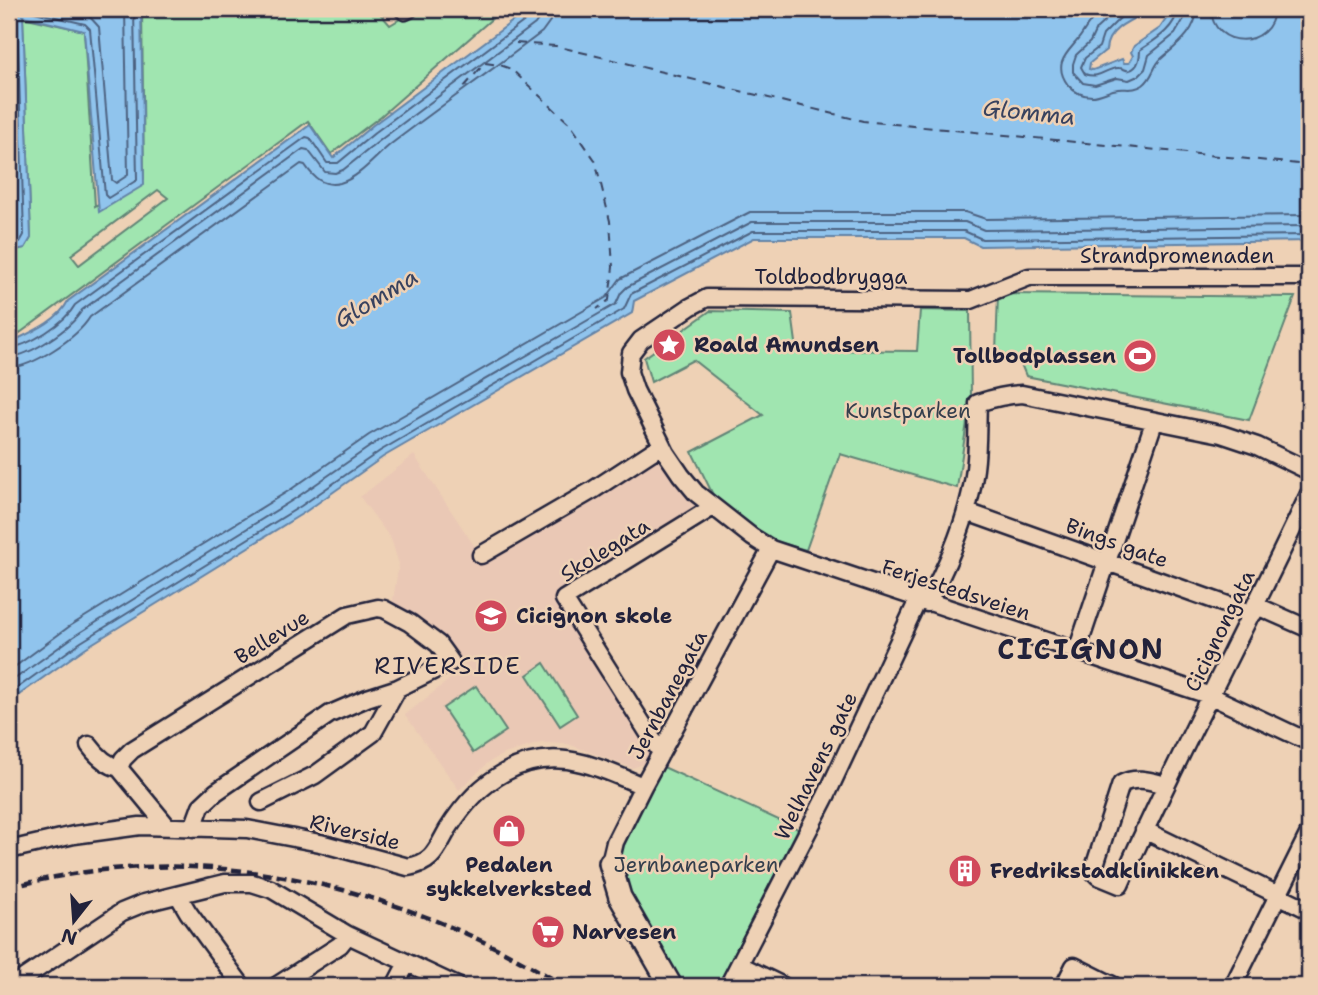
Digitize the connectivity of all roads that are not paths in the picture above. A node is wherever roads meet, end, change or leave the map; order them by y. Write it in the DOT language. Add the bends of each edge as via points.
graph roads {
  1 [pos="1045,277"];
  2 [pos="1309,277"];
  3 [pos="631,353"];
  4 [pos="1154,422"];
  5 [pos="662,445"];
  6 [pos="1309,471"];
  7 [pos="1309,494"];
  8 [pos="713,508"];
  9 [pos="967,512"];
  10 [pos="771,549"];
  11 [pos="481,555"];
  12 [pos="1108,562"];
  13 [pos="922,601"];
  14 [pos="1255,610"];
  15 [pos="1309,629"];
  16 [pos="1077,651"];
  17 [pos="398,688"];
  18 [pos="1211,696"];
  19 [pos="1309,742"];
  20 [pos="89,745"];
  21 [pos="661,753"];
  22 [pos="119,768"];
  23 [pos="1167,785"];
  24 [pos="643,786"];
  25 [pos="261,802"];
  26 [pos="167,826"];
  27 [pos="193,828"];
  28 [pos="1144,830"];
  29 [pos="1309,833"];
  30 [pos="9,850"];
  31 [pos="610,863"];
  32 [pos="178,895"];
  33 [pos="1279,895"];
  34 [pos="1309,909"];
  35 [pos="348,935"];
  36 [pos="407,963"];
  37 [pos="740,965"];
  38 [pos="12,986"];
  39 [pos="242,986"];
  40 [pos="276,986"];
  41 [pos="395,986"];
  42 [pos="457,986"];
  43 [pos="671,986"];
  44 [pos="728,986"];
  45 [pos="783,986"];
  46 [pos="1064,986"];
  47 [pos="1114,986"];
  48 [pos="1233,986"];
  1 -- 2 [label="street, Strandpromenaden"];
  1 -- 3 [label="street, Toldbodbrygga" via="1018,280 971,300 707,298 641,340"];
  3 -- 5 [label="street, Ferjestedsveien" via="629,372 635,390"];
  4 -- 6 [label="street" via="1233,438"];
  4 -- 9 [label="street, Welhavens gate" via="1021,394 978,403 975,469"];
  4 -- 12 [label="street"];
  5 -- 8 [label="street, Ferjestedsveien" via="696,493"];
  5 -- 11 [label="street"];
  7 -- 14 [label="street, Cicignongata"];
  8 -- 10 [label="street, Ferjestedsveien"];
  8 -- 21 [label="street, Skolegata" via="564,599"];
  9 -- 12 [label="street, Bings gate"];
  9 -- 13 [label="street, Welhavens gate" via="941,576"];
  10 -- 13 [label="street, Ferjestedsveien"];
  10 -- 21 [label="street, Jernbanegata"];
  12 -- 14 [label="street, Bings gate"];
  12 -- 16 [label="street"];
  13 -- 16 [label="street, Ferjestedsveien"];
  13 -- 37 [label="street, Welhavens gate"];
  14 -- 15 [label="street, Bings gate"];
  14 -- 18 [label="street, Cicignongata"];
  16 -- 18 [label="street, Ferjestedsveien"];
  17 -- 22 [label="street, Bellevue" via="451,662 438,644 384,609 347,615 132,750"];
  17 -- 25 [label="street" via="373,733 314,775"];
  17 -- 27 [label="street" via="330,714 216,792 201,806"];
  18 -- 19 [label="street, Ferjestedsveien"];
  18 -- 23 [label="street, Cicignongata"];
  20 -- 22 [label="street" via="98,757"];
  21 -- 24 [label="street, Jernbanegata"];
  22 -- 26 [label="street"];
  23 -- 28 [label="street, Cicignongata"];
  23 -- 28 [label="street, Cicignongata" via="1145,779 1121,784 1093,871 1120,885"];
  24 -- 27 [label="street, Riverside" via="582,763 546,759 508,769 471,799 429,860 408,867 247,829"];
  24 -- 31 [label="street, Jernbanegata" via="615,842"];
  26 -- 27 [label="street, Riverside"];
  26 -- 30 [label="street, Riverside" via="74,835"];
  28 -- 33 [label="street"];
  29 -- 33 [label="street"];
  31 -- 43 [label="street" via="620,897"];
  32 -- 35 [label="street" via="225,883 252,883 271,889"];
  32 -- 38 [label="street" via="122,912"];
  32 -- 39 [label="street"];
  33 -- 34 [label="street"];
  33 -- 48 [label="street"];
  35 -- 36 [label="street"];
  35 -- 40 [label="street" via="340,945"];
  36 -- 41 [label="street"];
  36 -- 42 [label="street"];
  37 -- 44 [label="street, Welhavens gate"];
  37 -- 45 [label="street"];
  46 -- 47 [label="street" via="1074,966"];
}
